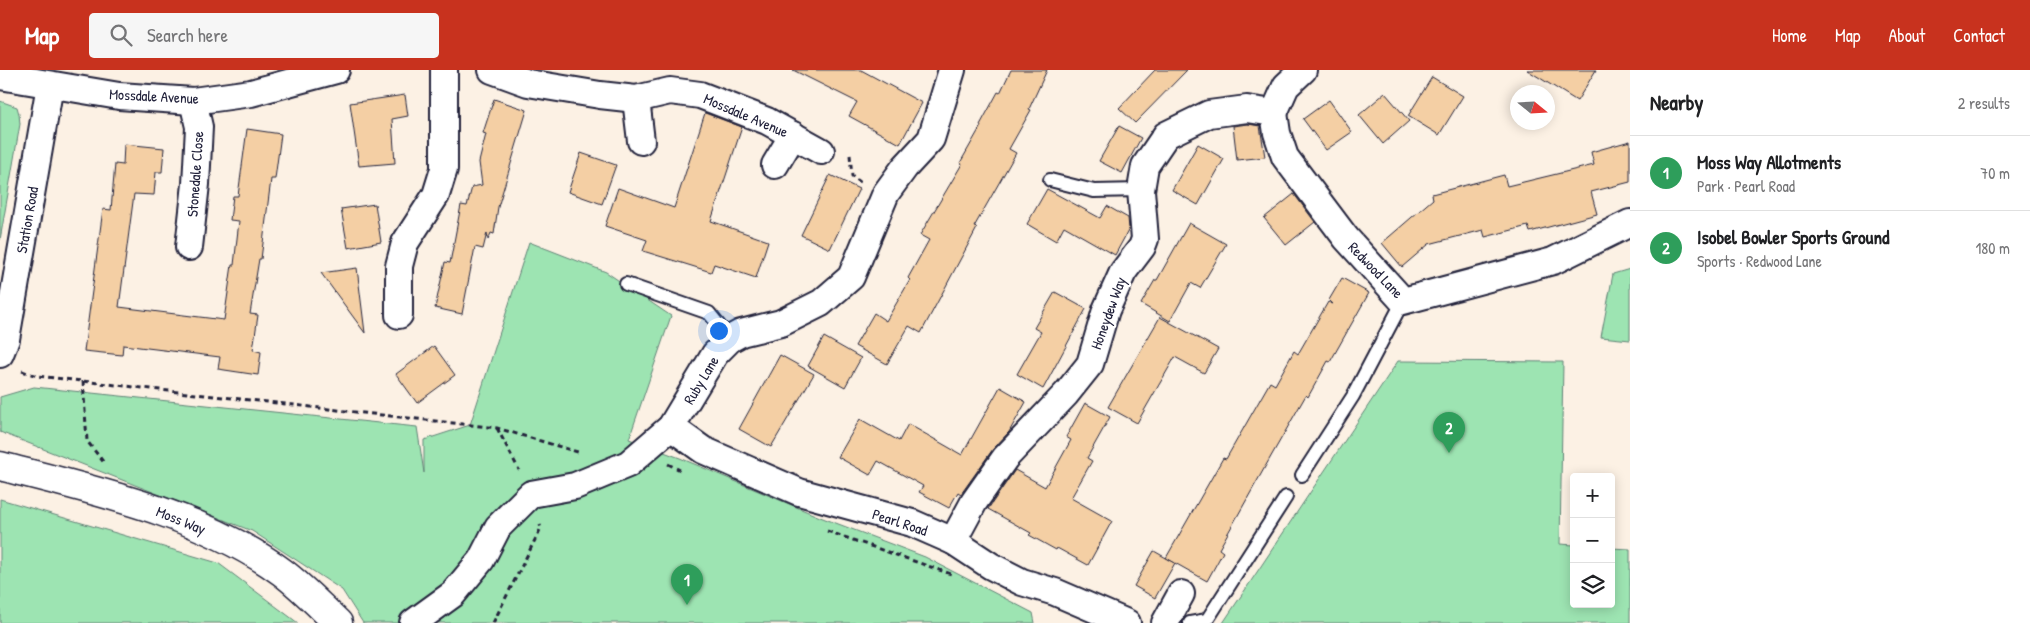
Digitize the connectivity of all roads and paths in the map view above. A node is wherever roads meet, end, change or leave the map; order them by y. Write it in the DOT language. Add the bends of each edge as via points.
graph roads {
  1 [pos="336,70"];
  2 [pos="444,70"];
  3 [pos="492,70"];
  4 [pos="952,70"];
  5 [pos="1303,70"];
  6 [pos="0,76"];
  7 [pos="250,81"];
  8 [pos="50,86"];
  9 [pos="636,99"];
  10 [pos="192,101"];
  11 [pos="1274,114"];
  12 [pos="793,135"];
  13 [pos="641,140"];
  14 [pos="821,151"];
  15 [pos="775,165"];
  16 [pos="1050,180"];
  17 [pos="1141,190"];
  18 [pos="886,193"];
  19 [pos="1630,223"];
  20 [pos="188,247"];
  21 [pos="626,284"];
  22 [pos="1403,301"];
  23 [pos="399,315"];
  24 [pos="730,339"];
  25 [pos="7,361"];
  26 [pos="83,381"];
  27 [pos="497,428"];
  28 [pos="671,428"];
  29 [pos="628,464"];
  30 [pos="0,466"];
  31 [pos="684,471"];
  32 [pos="1302,475"];
  33 [pos="532,494"];
  34 [pos="1286,496"];
  35 [pos="123,499"];
  36 [pos="825,530"];
  37 [pos="953,541"];
  38 [pos="955,576"];
  39 [pos="1181,594"];
  40 [pos="338,623"];
  41 [pos="413,623"];
  42 [pos="493,623"];
  43 [pos="1127,623"];
  44 [pos="1165,623"];
  45 [pos="1190,623"];
  1 -- 7 [label="street, Mossdale Avenue"];
  2 -- 23 [label="street" via="444,169 436,194 405,243 399,266"];
  3 -- 9 [label="street, Mossdale Avenue" via="528,83"];
  4 -- 18 [label="street, Ruby Lane" via="930,140"];
  5 -- 11 [label="street" via="1286,86"];
  6 -- 8 [label="street, Mossdale Avenue"];
  7 -- 10 [label="street, Mossdale Avenue"];
  8 -- 10 [label="street, Mossdale Avenue" via="119,96"];
  8 -- 25 [label="street, Station Road" via="6,339"];
  9 -- 12 [label="street, Mossdale Avenue" via="670,91 700,95 767,121"];
  9 -- 13 [label="street"];
  10 -- 20 [label="street, Stonedale Close" via="199,127"];
  11 -- 17 [label="street, Honeydew Way" via="1247,110 1209,114 1166,135 1145,166"];
  11 -- 22 [label="street, Redwood Lane" via="1285,157 1346,238"];
  12 -- 14 [label="street, Mossdale Avenue"];
  12 -- 15 [label="street"];
  14 -- 18 [label="path" via="836,140 849,148 852,176"];
  16 -- 17 [label="lane" via="1094,191"];
  17 -- 37 [label="street, Honeydew Way" via="1145,239 1123,272 1106,310 1090,364 1005,458 974,502"];
  18 -- 24 [label="street, Ruby Lane" via="851,277 821,303 781,324 741,333"];
  19 -- 22 [label="street, Redwood Lane" via="1553,261"];
  21 -- 24 [label="lane" via="709,313"];
  22 -- 32 [label="lane" via="1353,396"];
  24 -- 28 [label="street, Ruby Lane" via="715,354"];
  25 -- 26 [label="path" via="37,376"];
  26 -- 27 [label="path"];
  26 -- 35 [label="path" via="87,441 106,465"];
  27 -- 29 [label="path"];
  27 -- 33 [label="path"];
  28 -- 29 [label="street, Ruby Lane"];
  28 -- 37 [label="street, Pearl Road" via="703,450 799,492 912,523"];
  29 -- 31 [label="path" via="667,464"];
  29 -- 33 [label="street, Ruby Lane" via="575,486"];
  30 -- 35 [label="street, Moss Way"];
  33 -- 41 [label="street" via="498,527 481,560 453,594"];
  33 -- 42 [label="path" via="540,528"];
  34 -- 45 [label="lane" via="1207,620"];
  35 -- 40 [label="street, Moss Way" via="160,511 243,548 282,572"];
  36 -- 38 [label="path"];
  37 -- 43 [label="street, Pearl Road" via="1022,582 1055,592"];
  39 -- 44 [label="street"];
}
